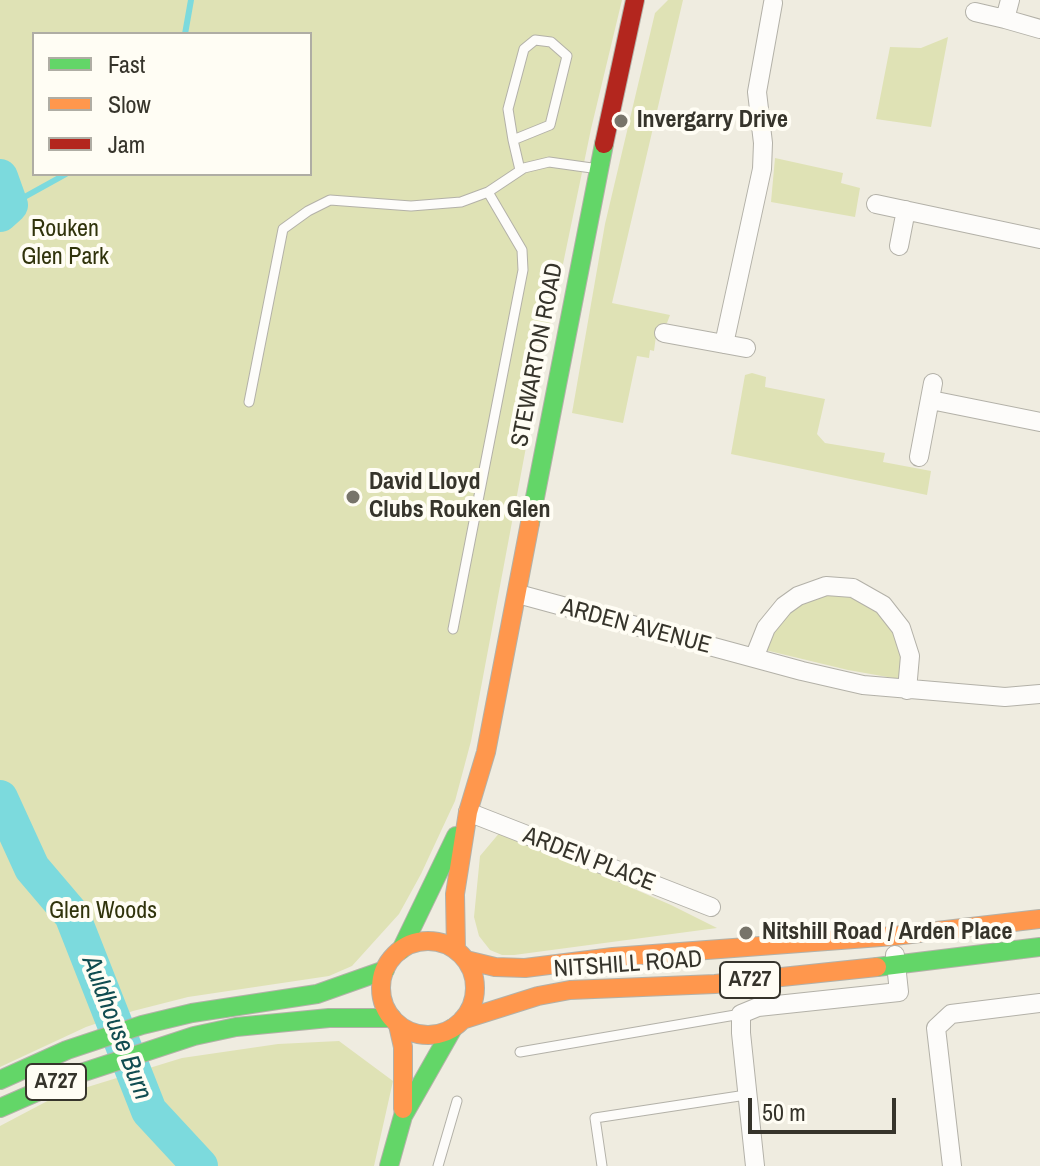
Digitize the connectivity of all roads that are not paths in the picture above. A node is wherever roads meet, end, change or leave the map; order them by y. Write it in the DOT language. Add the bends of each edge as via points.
graph roads {
  1 [pos="635,0"];
  2 [pos="1010,0"];
  3 [pos="769,1"];
  4 [pos="975,12"];
  5 [pos="1005,19"];
  6 [pos="1040,29"];
  7 [pos="513,140"];
  8 [pos="599,169"];
  9 [pos="520,170"];
  10 [pos="488,192"];
  11 [pos="876,204"];
  12 [pos="906,210"];
  13 [pos="1040,239"];
  14 [pos="899,246"];
  15 [pos="664,333"];
  16 [pos="724,344"];
  17 [pos="746,348"];
  18 [pos="249,402"];
  19 [pos="1040,422"];
  20 [pos="919,457"];
  21 [pos="518,594"];
  22 [pos="453,629"];
  23 [pos="754,658"];
  24 [pos="907,690"];
  25 [pos="1040,694"];
  26 [pos="468,812"];
  27 [pos="711,907"];
  28 [pos="1040,919"];
  29 [pos="894,936"];
  30 [pos="1040,947"];
  31 [pos="401,950"];
  32 [pos="461,955"];
  33 [pos="896,965"];
  34 [pos="385,970"];
  35 [pos="1040,1003"];
  36 [pos="741,1014"];
  37 [pos="395,1022"];
  38 [pos="457,1024"];
  39 [pos="520,1052"];
  40 [pos="0,1080"];
  41 [pos="746,1095"];
  42 [pos="457,1101"];
  43 [pos="0,1108"];
  44 [pos="403,1116"];
  45 [pos="389,1166"];
  46 [pos="438,1166"];
  47 [pos="602,1166"];
  48 [pos="755,1166"];
  49 [pos="952,1166"];
  1 -- 8 [label="main road, STEWARTON ROAD"];
  2 -- 5 [label="street"];
  3 -- 16 [label="street" via="757,92 762,169"];
  4 -- 5 [label="street"];
  5 -- 6 [label="street"];
  7 -- 7 [label="lane" via="508,109 524,49 535,40 551,42 567,56 550,125"];
  7 -- 9 [label="lane"];
  8 -- 9 [label="lane" via="549,162"];
  8 -- 21 [label="main road, STEWARTON ROAD"];
  9 -- 10 [label="lane"];
  10 -- 18 [label="lane" via="461,202 411,206 330,200 283,229"];
  10 -- 22 [label="lane" via="522,250 523,270"];
  11 -- 12 [label="street"];
  12 -- 13 [label="street"];
  12 -- 14 [label="street"];
  15 -- 16 [label="street"];
  16 -- 17 [label="street"];
  19 -- 20 [label="street" via="932,391"];
  21 -- 23 [label="street, ARDEN AVENUE"];
  21 -- 26 [label="main road, STEWARTON ROAD" via="486,752"];
  23 -- 24 [label="street, ARDEN AVENUE" via="863,685"];
  23 -- 24 [label="street" via="766,628 798,596 826,586 853,588 883,605 901,628 910,656"];
  24 -- 25 [label="street, ARDEN AVENUE" via="1005,697"];
  26 -- 27 [label="street, ARDEN PLACE"];
  26 -- 31 [label="main road, STEWARTON ROAD"];
  26 -- 32 [label="main road, STEWARTON ROAD" via="455,894"];
  28 -- 29 [label="main road, NITSHILL ROAD / A727"];
  29 -- 32 [label="main road, NITSHILL ROAD / A727" via="525,968 495,967"];
  29 -- 33 [label="street"];
  30 -- 33 [label="main road, NITSHILL ROAD / A727"];
  31 -- 32 [label="main road" via="429,941"];
  31 -- 34 [label="main road"];
  32 -- 38 [label="main road" via="475,984 474,998"];
  33 -- 36 [label="street" via="899,992 758,1007"];
  33 -- 38 [label="main road, NITSHILL ROAD / A727" via="715,984 570,990"];
  34 -- 37 [label="main road" via="381,989"];
  34 -- 40 [label="main road, A727" via="317,994 142,1025"];
  35 -- 49 [label="street" via="951,1014 936,1028"];
  36 -- 39 [label="lane"];
  36 -- 41 [label="street"];
  37 -- 38 [label="main road" via="425,1035"];
  37 -- 43 [label="main road, A727" via="329,1018 236,1027 114,1061"];
  37 -- 44 [label="main road" via="404,1065"];
  38 -- 44 [label="main road"];
  41 -- 47 [label="lane" via="595,1118"];
  41 -- 48 [label="street"];
  42 -- 46 [label="lane"];
  44 -- 45 [label="main road"];
}
